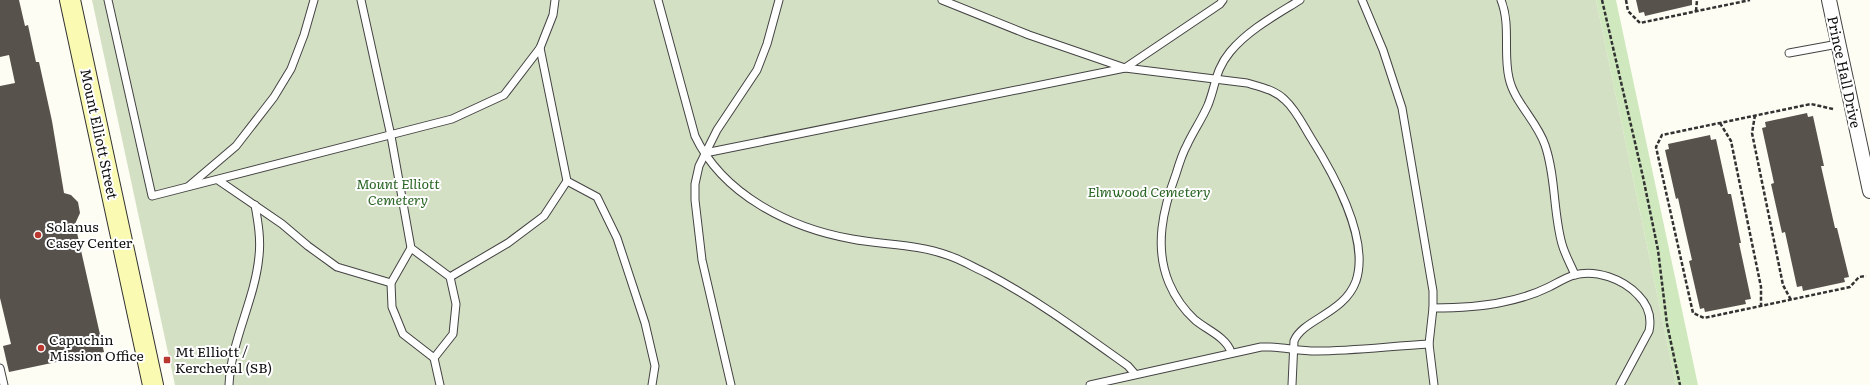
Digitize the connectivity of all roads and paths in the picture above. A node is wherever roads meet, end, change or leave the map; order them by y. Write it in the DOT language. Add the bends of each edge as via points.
graph roads {
  1 [pos="70,0"];
  2 [pos="108,0"];
  3 [pos="314,0"];
  4 [pos="361,0"];
  5 [pos="555,0"];
  6 [pos="658,0"];
  7 [pos="779,0"];
  8 [pos="942,0"];
  9 [pos="1223,0"];
  10 [pos="1300,0"];
  11 [pos="1362,0"];
  12 [pos="1501,0"];
  13 [pos="1602,0"];
  14 [pos="1626,0"];
  15 [pos="1697,0"];
  16 [pos="1727,0"];
  17 [pos="1750,0"];
  18 [pos="1829,0"];
  19 [pos="1730,5"];
  20 [pos="1696,11"];
  21 [pos="1838,44"];
  22 [pos="540,48"];
  23 [pos="1789,53"];
  24 [pos="1125,68"];
  25 [pos="1215,78"];
  26 [pos="1833,109"];
  27 [pos="1755,115"];
  28 [pos="1720,123"];
  29 [pos="391,136"];
  30 [pos="705,153"];
  31 [pos="218,180"];
  32 [pos="567,182"];
  33 [pos="187,188"];
  34 [pos="1870,191"];
  35 [pos="255,205"];
  36 [pos="411,248"];
  37 [pos="1575,275"];
  38 [pos="1866,276"];
  39 [pos="450,277"];
  40 [pos="391,283"];
  41 [pos="1791,300"];
  42 [pos="1761,306"];
  43 [pos="1433,308"];
  44 [pos="1429,344"];
  45 [pos="1294,349"];
  46 [pos="1231,352"];
  47 [pos="434,358"];
  48 [pos="0,368"];
  49 [pos="1135,374"];
  50 [pos="4,385"];
  51 [pos="153,385"];
  52 [pos="229,385"];
  53 [pos="440,385"];
  54 [pos="652,385"];
  55 [pos="731,385"];
  56 [pos="1090,385"];
  57 [pos="1292,385"];
  58 [pos="1434,385"];
  59 [pos="1620,385"];
  60 [pos="1680,385"];
  1 -- 51 [label="main road, Mount Elliott Street"];
  2 -- 33 [label="lane" via="152,196"];
  3 -- 33 [label="lane" via="304,35 290,69 274,97 236,146"];
  4 -- 29 [label="lane"];
  5 -- 22 [label="lane" via="553,15"];
  6 -- 30 [label="lane" via="691,124"];
  7 -- 30 [label="lane" via="757,70 717,130"];
  8 -- 24 [label="lane" via="1029,35"];
  9 -- 24 [label="lane"];
  10 -- 25 [label="lane" via="1254,30 1235,46 1220,65"];
  11 -- 43 [label="lane" via="1383,50 1402,108 1433,291"];
  12 -- 37 [label="lane" via="1507,37 1509,80 1545,145 1562,245"];
  13 -- 60 [label="path" via="1658,250 1667,324"];
  14 -- 20 [label="path" via="1628,11 1640,23"];
  15 -- 20 [label="path"];
  16 -- 19 [label="path"];
  17 -- 19 [label="path"];
  18 -- 21 [label="street, Prince Hall Drive"];
  19 -- 20 [label="path"];
  21 -- 23 [label="lane"];
  21 -- 34 [label="street, Prince Hall Drive"];
  22 -- 29 [label="lane" via="504,95 452,119"];
  22 -- 32 [label="lane"];
  24 -- 25 [label="lane" via="1187,77"];
  24 -- 30 [label="lane"];
  25 -- 45 [label="lane" via="1265,88 1286,100 1328,165 1355,232 1359,261 1356,282 1337,306 1299,331 1294,341"];
  25 -- 46 [label="lane" via="1209,102 1186,147 1166,202 1161,245 1167,278 1181,304 1196,321 1226,343"];
  26 -- 27 [label="path" via="1811,104"];
  27 -- 28 [label="path"];
  27 -- 41 [label="path" via="1752,133 1783,285"];
  28 -- 42 [label="path" via="1731,141 1761,287"];
  28 -- 42 [label="path" via="1662,135 1656,147 1693,313 1704,318"];
  29 -- 31 [label="lane"];
  29 -- 36 [label="lane"];
  30 -- 49 [label="lane" via="737,188 777,215 809,228 850,239 922,248 948,255 1005,283 1051,312 1128,366"];
  30 -- 55 [label="lane" via="697,172 695,200 702,260"];
  31 -- 33 [label="lane"];
  31 -- 35 [label="lane"];
  32 -- 39 [label="lane" via="544,216 508,243"];
  32 -- 54 [label="lane" via="597,197 617,238 645,323 655,366"];
  35 -- 40 [label="lane" via="336,267"];
  35 -- 52 [label="lane" via="260,230 259,257 234,349"];
  36 -- 39 [label="lane"];
  36 -- 40 [label="lane"];
  37 -- 43 [label="lane" via="1536,292 1504,302 1463,308"];
  37 -- 59 [label="lane" via="1600,275 1614,279 1635,291 1646,306 1649,331"];
  38 -- 41 [label="path" via="1859,277 1850,287"];
  39 -- 47 [label="lane" via="456,304 453,334"];
  40 -- 47 [label="lane" via="392,307 403,334"];
  41 -- 42 [label="path"];
  43 -- 44 [label="lane"];
  44 -- 45 [label="lane" via="1332,351"];
  44 -- 58 [label="lane"];
  45 -- 46 [label="lane" via="1278,346"];
  45 -- 57 [label="lane"];
  46 -- 49 [label="lane" via="1185,365"];
  47 -- 53 [label="lane"];
  48 -- 50 [label="lane"];
  49 -- 56 [label="lane"];
}
